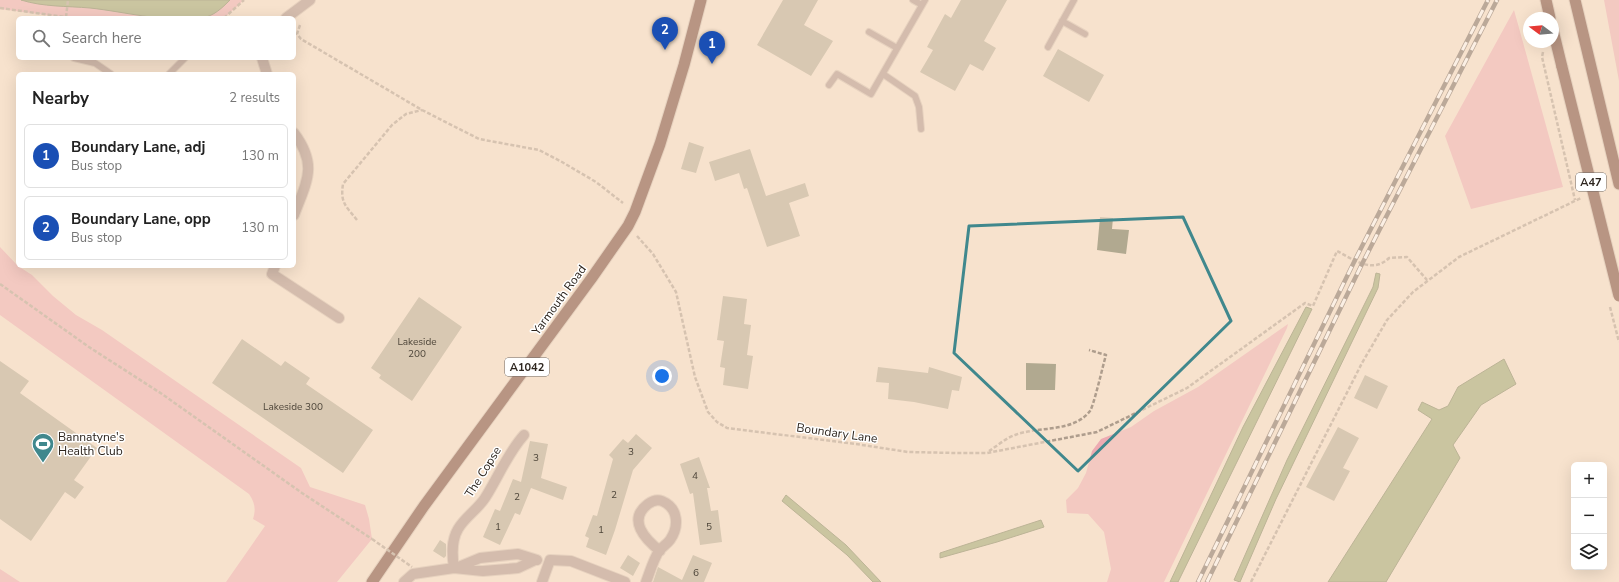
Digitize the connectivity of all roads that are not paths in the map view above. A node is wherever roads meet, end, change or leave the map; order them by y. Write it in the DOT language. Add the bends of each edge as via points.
graph roads {
  1 [pos="310,0"];
  2 [pos="701,0"];
  3 [pos="913,0"];
  4 [pos="1074,0"];
  5 [pos="1546,0"];
  6 [pos="1574,0"];
  7 [pos="924,2"];
  8 [pos="1549,12"];
  9 [pos="289,16"];
  10 [pos="1062,21"];
  11 [pos="869,32"];
  12 [pos="1085,34"];
  13 [pos="897,48"];
  14 [pos="1048,48"];
  15 [pos="1557,48"];
  16 [pos="84,60"];
  17 [pos="183,60"];
  18 [pos="263,60"];
  19 [pos="108,72"];
  20 [pos="170,72"];
  21 [pos="266,72"];
  22 [pos="883,74"];
  23 [pos="829,85"];
  24 [pos="921,129"];
  25 [pos="296,136"];
  26 [pos="1619,184"];
  27 [pos="296,210"];
  28 [pos="274,268"];
  29 [pos="1619,296"];
  30 [pos="340,318"];
  31 [pos="524,435"];
  32 [pos="660,551"];
  33 [pos="550,560"];
  34 [pos="454,568"];
  35 [pos="622,581"];
  36 [pos="372,582"];
  37 [pos="404,582"];
  38 [pos="542,582"];
  39 [pos="646,582"];
  1 -- 9 [label="street"];
  2 -- 36 [label="highway, Yarmouth Road / A1042" via="660,144 628,226 428,500"];
  3 -- 7 [label="lane"];
  4 -- 10 [label="lane"];
  5 -- 8 [label="highway"];
  6 -- 26 [label="highway, A47"];
  7 -- 13 [label="lane"];
  10 -- 12 [label="lane"];
  10 -- 14 [label="lane"];
  11 -- 13 [label="lane"];
  13 -- 22 [label="lane"];
  15 -- 29 [label="highway, A47, bridge"];
  16 -- 19 [label="lane" via="95,62"];
  17 -- 20 [label="lane"];
  18 -- 21 [label="street"];
  22 -- 23 [label="lane" via="872,94 837,74"];
  22 -- 24 [label="lane" via="915,96"];
  25 -- 27 [label="street" via="308,158 309,169"];
  28 -- 30 [label="street" via="272,274"];
  31 -- 34 [label="street, The Copse" via="507,458 502,471 483,500 466,517 458,530 452,545"];
  32 -- 32 [label="street" via="643,535 638,522 645,507 656,500 670,507 676,517 674,532"];
  32 -- 39 [label="street"];
  33 -- 34 [label="street" via="535,560 518,554 480,558"];
  33 -- 35 [label="street" via="571,561"];
  33 -- 38 [label="street"];
  34 -- 37 [label="street" via="413,574"];
}
